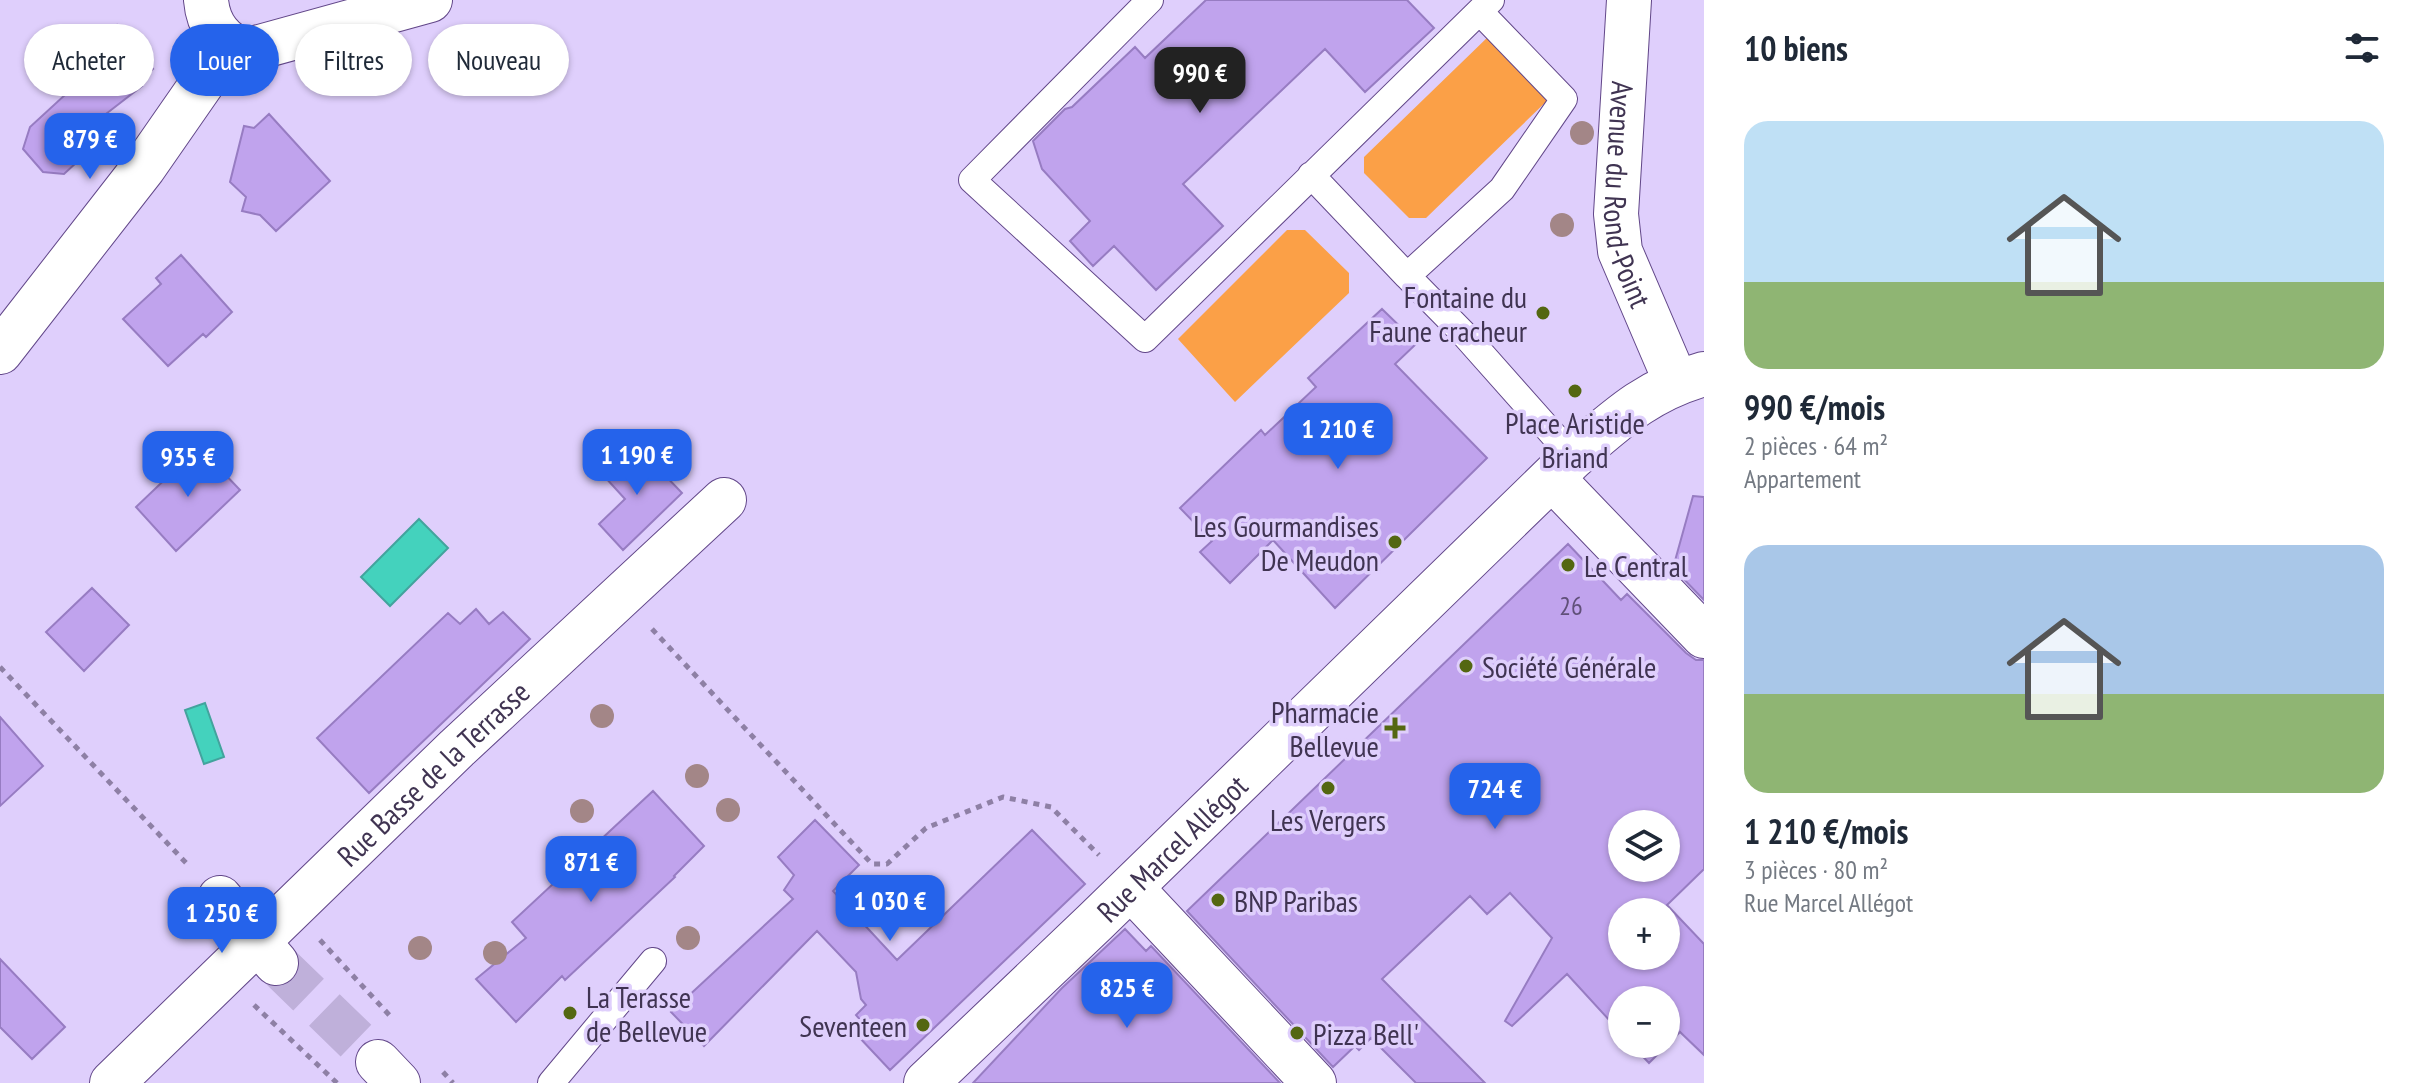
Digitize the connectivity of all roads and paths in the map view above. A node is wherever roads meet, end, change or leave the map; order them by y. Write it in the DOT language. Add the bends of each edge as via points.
graph roads {
  1 [pos="206,0"];
  2 [pos="430,0"];
  3 [pos="1150,0"];
  4 [pos="1629,0"];
  5 [pos="1486,6"];
  6 [pos="212,24"];
  7 [pos="279,42"];
  8 [pos="193,96"];
  9 [pos="1311,175"];
  10 [pos="1407,276"];
  11 [pos="0,352"];
  12 [pos="1690,378"];
  13 [pos="1563,468"];
  14 [pos="724,500"];
  15 [pos="1704,636"];
  16 [pos="662,640"];
  17 [pos="0,667"];
  18 [pos="1131,888"];
  19 [pos="220,898"];
  20 [pos="318,938"];
  21 [pos="653,961"];
  22 [pos="266,967"];
  23 [pos="396,1023"];
  24 [pos="403,1069"];
  25 [pos="112,1083"];
  26 [pos="337,1083"];
  27 [pos="453,1083"];
  28 [pos="551,1083"];
  29 [pos="926,1083"];
  30 [pos="1314,1083"];
  1 -- 6 [label="street"];
  2 -- 7 [label="street"];
  3 -- 9 [label="lane" via="972,180 1145,339"];
  4 -- 12 [label="street, Avenue du Rond-Point" via="1616,214 1620,251"];
  5 -- 9 [label="lane"];
  5 -- 10 [label="lane" via="1564,99 1502,189"];
  8 -- 11 [label="street"];
  9 -- 10 [label="lane"];
  10 -- 13 [label="lane" via="1463,333"];
  12 -- 13 [label="street, Rue Marcel Allégot" via="1628,408"];
  13 -- 15 [label="street"];
  13 -- 18 [label="street, Rue Marcel Allégot"];
  14 -- 22 [label="street, Rue Basse de la Terrasse" via="457,748"];
  16 -- 18 [label="path" via="872,864 887,864 926,828 1003,797 1051,807"];
  17 -- 19 [label="path"];
  18 -- 29 [label="street, Rue Marcel Allégot"];
  18 -- 30 [label="street"];
  19 -- 22 [label="street"];
  20 -- 23 [label="path"];
  21 -- 28 [label="lane"];
  22 -- 25 [label="street, Rue Basse de la Terrasse"];
  22 -- 26 [label="path" via="253,1005"];
  24 -- 27 [label="path"];
}
